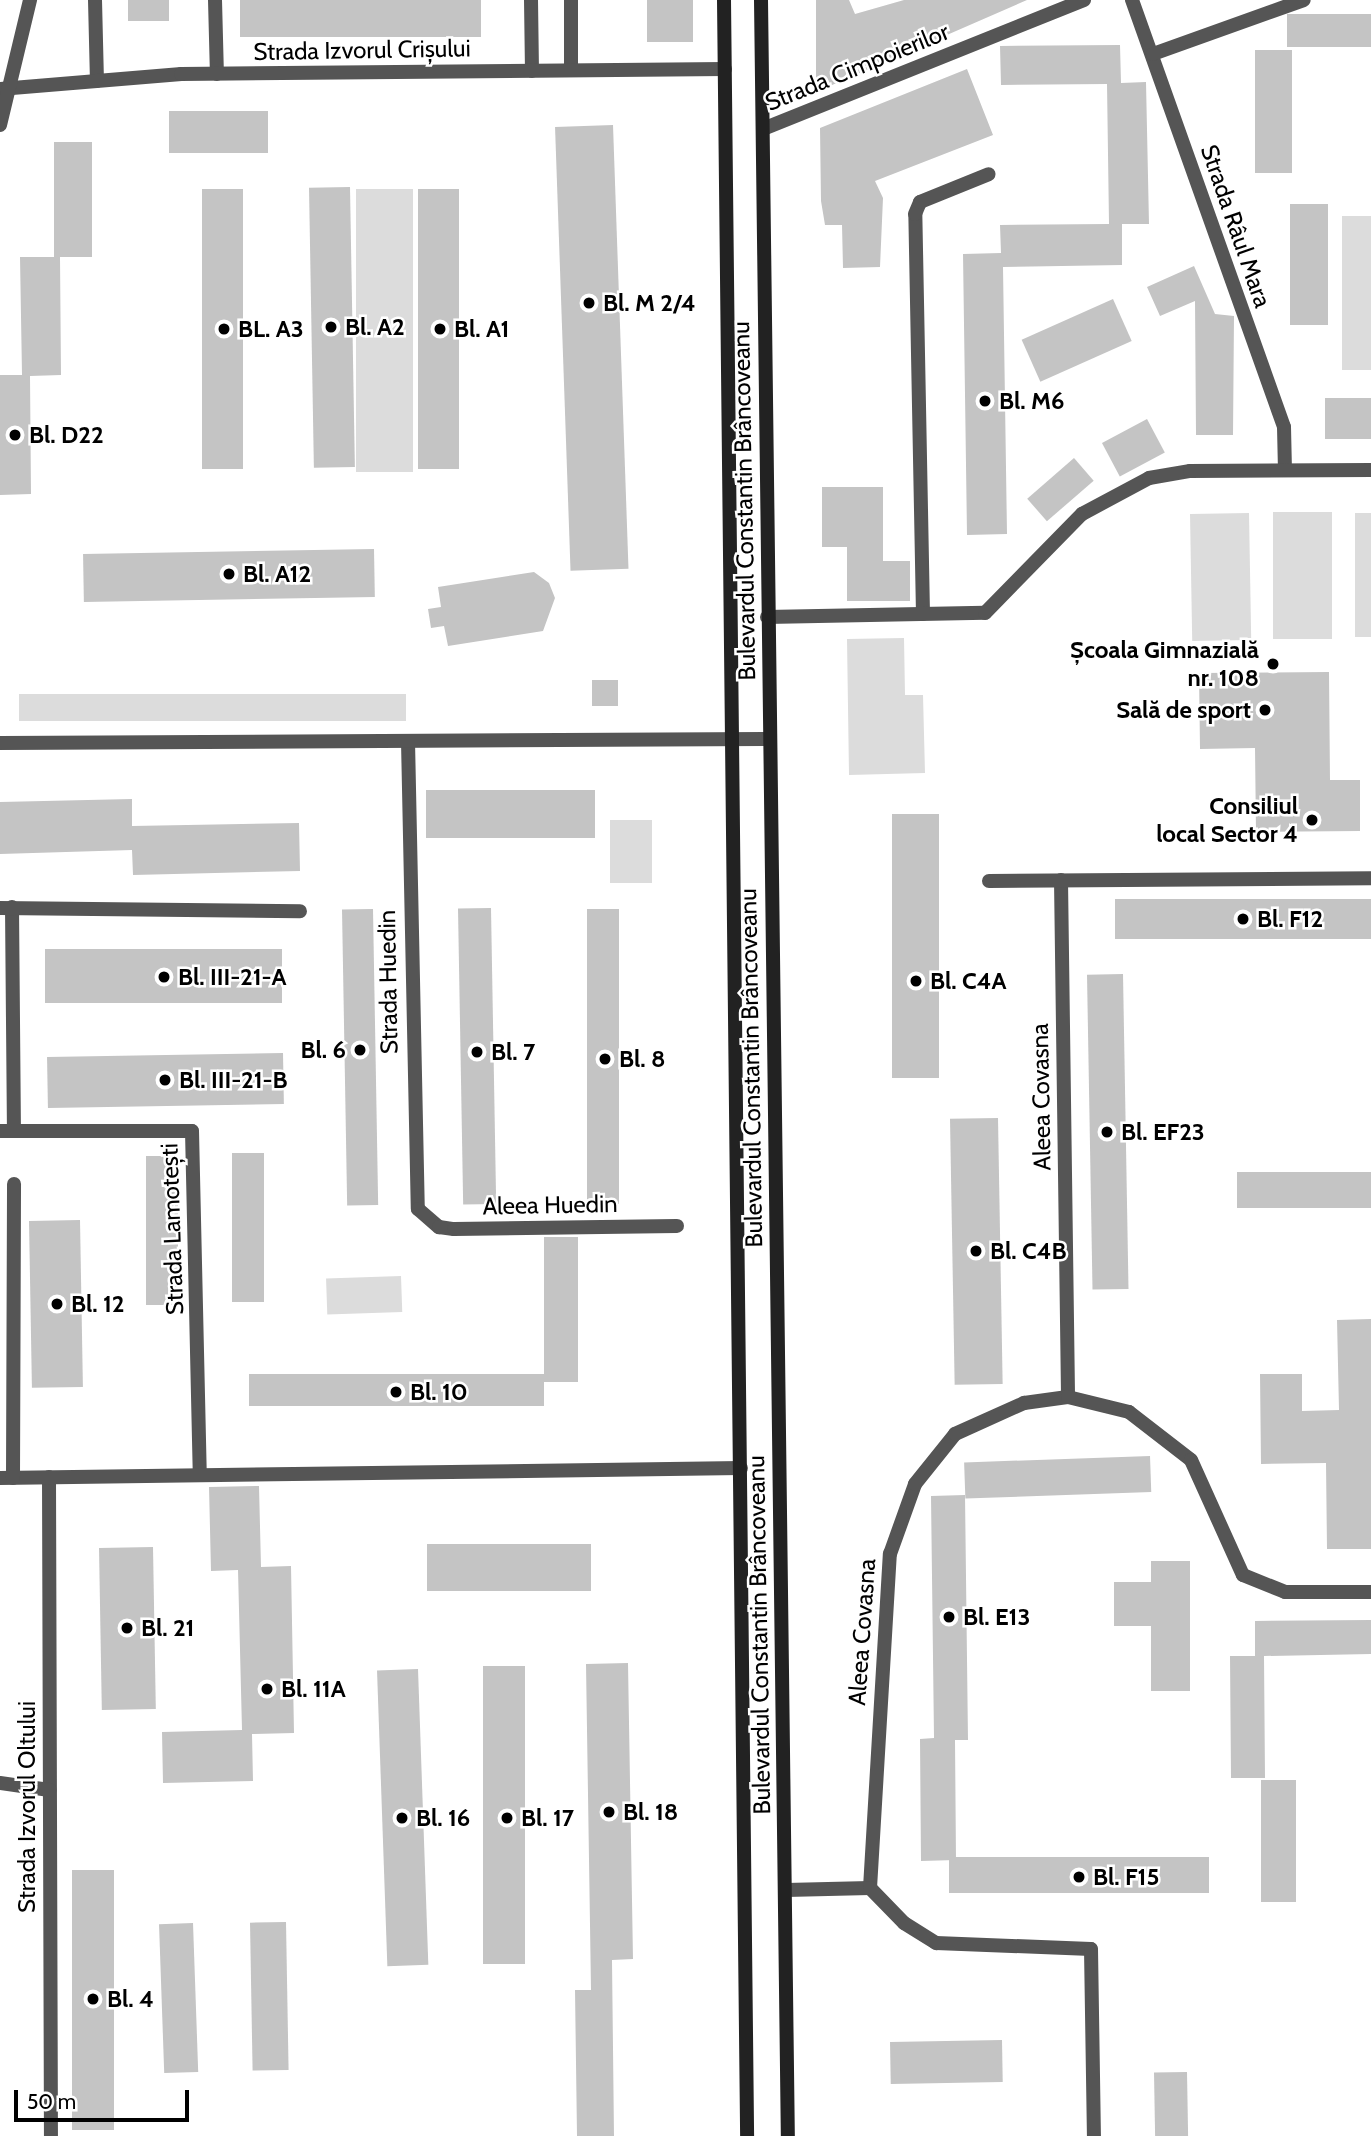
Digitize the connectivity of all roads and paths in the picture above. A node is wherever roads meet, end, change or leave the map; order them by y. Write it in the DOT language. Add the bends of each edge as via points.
graph roads {
  1 [pos="30,0"];
  2 [pos="95,0"];
  3 [pos="215,0"];
  4 [pos="531,0"];
  5 [pos="571,0"];
  6 [pos="724,0"];
  7 [pos="761,0"];
  8 [pos="1084,0"];
  9 [pos="1132,0"];
  10 [pos="1304,0"];
  11 [pos="1153,54"];
  12 [pos="725,69"];
  13 [pos="571,70"];
  14 [pos="532,71"];
  15 [pos="217,74"];
  16 [pos="97,81"];
  17 [pos="4,90"];
  18 [pos="0,125"];
  19 [pos="763,129"];
  20 [pos="989,174"];
  21 [pos="1285,470"];
  22 [pos="1371,470"];
  23 [pos="923,614"];
  24 [pos="767,617"];
  25 [pos="769,739"];
  26 [pos="734,740"];
  27 [pos="408,741"];
  28 [pos="0,743"];
  29 [pos="1371,878"];
  30 [pos="1061,880"];
  31 [pos="989,881"];
  32 [pos="6,907"];
  33 [pos="300,911"];
  34 [pos="7,1131"];
  35 [pos="14,1184"];
  36 [pos="426,1220"];
  37 [pos="677,1226"];
  38 [pos="1068,1397"];
  39 [pos="741,1468"];
  40 [pos="200,1475"];
  41 [pos="49,1477"];
  42 [pos="6,1478"];
  43 [pos="1371,1592"];
  44 [pos="0,1783"];
  45 [pos="50,1790"];
  46 [pos="870,1888"];
  47 [pos="786,1890"];
  48 [pos="51,2136"];
  49 [pos="747,2136"];
  50 [pos="788,2136"];
  51 [pos="1094,2136"];
  1 -- 17 [label="street"];
  2 -- 16 [label="street"];
  3 -- 15 [label="street"];
  4 -- 14 [label="street"];
  5 -- 13 [label="street"];
  6 -- 12 [label="main road, Bulevardul Constantin Brâncoveanu"];
  7 -- 19 [label="main road, Bulevardul Constantin Brâncoveanu"];
  8 -- 19 [label="street, Strada Cimpoierilor"];
  9 -- 11 [label="street, Strada Râul Mara"];
  10 -- 11 [label="street"];
  11 -- 21 [label="street, Strada Râul Mara" via="1284,427"];
  12 -- 13 [label="street, Strada Izvorul Crișului"];
  12 -- 26 [label="main road, Bulevardul Constantin Brâncoveanu"];
  13 -- 14 [label="street, Strada Izvorul Crișului"];
  14 -- 15 [label="street, Strada Izvorul Crișului"];
  15 -- 16 [label="street, Strada Izvorul Crișului"];
  16 -- 17 [label="street, Strada Izvorul Crișului"];
  17 -- 18 [label="street"];
  19 -- 24 [label="main road, Bulevardul Constantin Brâncoveanu"];
  20 -- 23 [label="street" via="920,202 915,214"];
  21 -- 22 [label="street"];
  21 -- 23 [label="street" via="1171,473 1129,485 1082,514 985,613"];
  23 -- 24 [label="street"];
  24 -- 25 [label="main road, Bulevardul Constantin Brâncoveanu"];
  25 -- 26 [label="street"];
  25 -- 47 [label="main road, Bulevardul Constantin Brâncoveanu"];
  26 -- 27 [label="street"];
  26 -- 39 [label="main road, Bulevardul Constantin Brâncoveanu"];
  27 -- 28 [label="street"];
  27 -- 36 [label="street, Strada Huedin" via="414,1196"];
  29 -- 30 [label="street"];
  30 -- 31 [label="street"];
  30 -- 38 [label="street, Aleea Covasna"];
  32 -- 33 [label="street"];
  32 -- 34 [label="street, Strada Lamotești"];
  34 -- 40 [label="street, Strada Lamotești" via="192,1131"];
  35 -- 42 [label="street"];
  36 -- 37 [label="street, Aleea Huedin" via="454,1229"];
  38 -- 43 [label="street, Aleea Covasna" via="1129,1412 1173,1440 1191,1460 1243,1575 1260,1587"];
  38 -- 46 [label="street, Aleea Covasna" via="1024,1403 956,1434 915,1484 899,1522 885,1600"];
  39 -- 40 [label="street"];
  39 -- 49 [label="main road, Bulevardul Constantin Brâncoveanu"];
  40 -- 41 [label="street"];
  41 -- 42 [label="street"];
  41 -- 45 [label="street, Strada Izvorul Oltului"];
  44 -- 45 [label="street"];
  45 -- 48 [label="street, Strada Izvorul Oltului"];
  46 -- 47 [label="street"];
  46 -- 51 [label="street" via="904,1923 936,1943 1091,1949"];
  47 -- 50 [label="main road, Bulevardul Constantin Brâncoveanu"];
}
